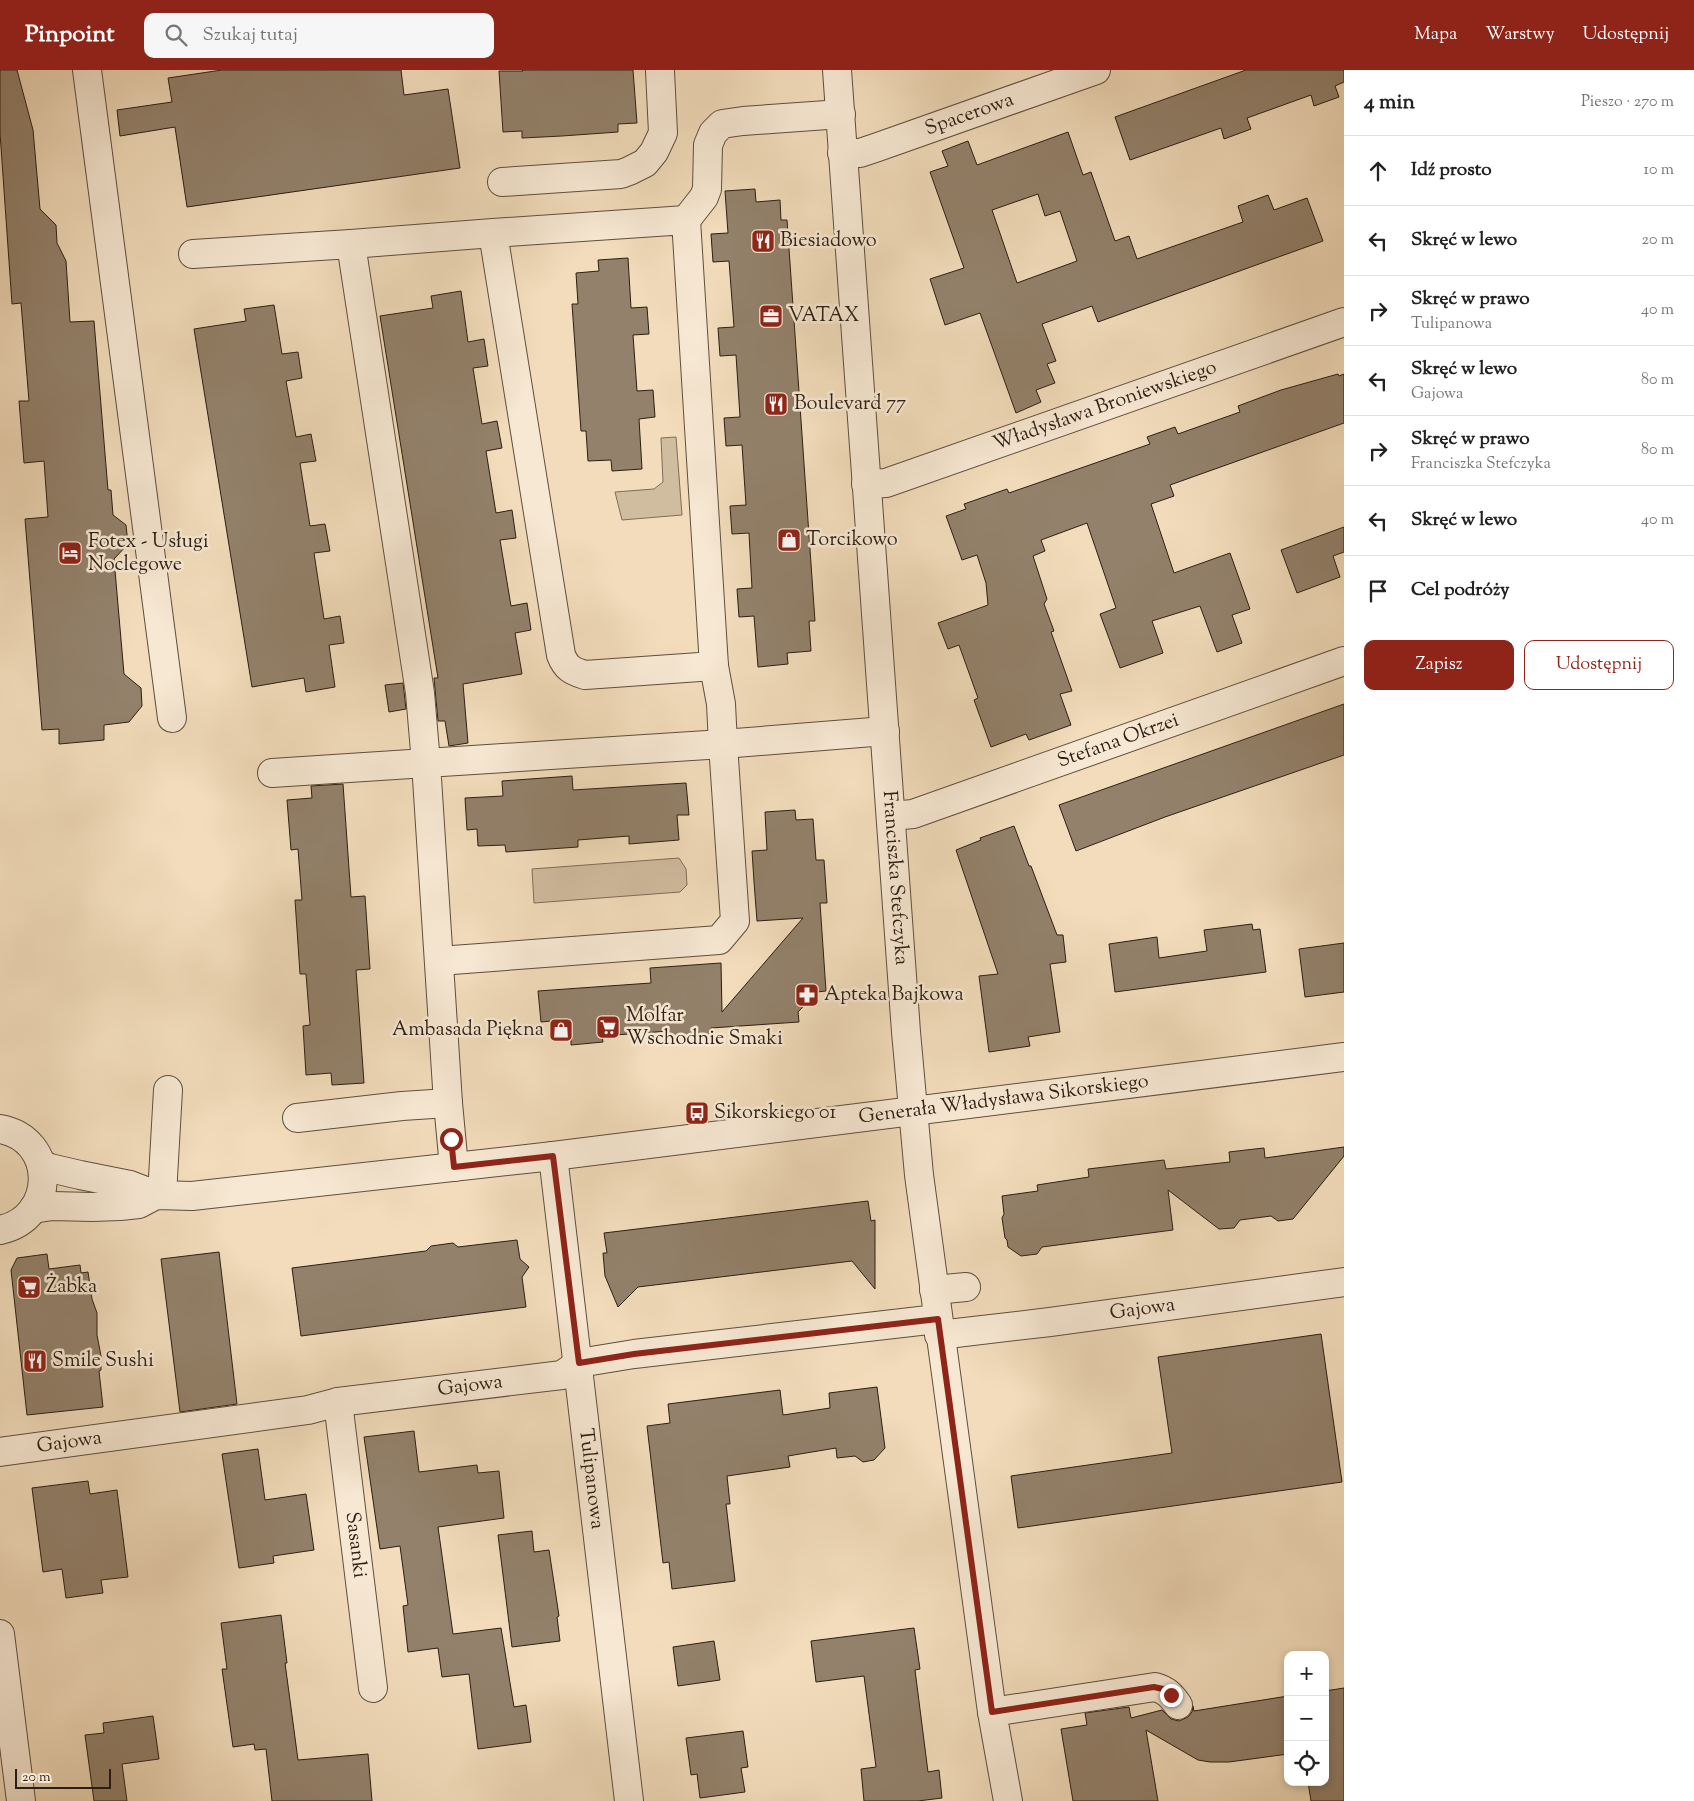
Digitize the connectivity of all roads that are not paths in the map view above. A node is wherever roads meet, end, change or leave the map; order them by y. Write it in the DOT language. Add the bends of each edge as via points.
graph roads {
  1 [pos="87,70"];
  2 [pos="666,70"];
  3 [pos="837,70"];
  4 [pos="1096,70"];
  5 [pos="841,114"];
  6 [pos="842,153"];
  7 [pos="502,182"];
  8 [pos="686,220"];
  9 [pos="493,234"];
  10 [pos="351,244"];
  11 [pos="193,254"];
  12 [pos="1344,322"];
  13 [pos="866,484"];
  14 [pos="1344,661"];
  15 [pos="714,666"];
  16 [pos="172,718"];
  17 [pos="885,731"];
  18 [pos="723,744"];
  19 [pos="426,764"];
  20 [pos="272,772"];
  21 [pos="891,816"];
  22 [pos="439,961"];
  23 [pos="1344,1057"];
  24 [pos="168,1090"];
  25 [pos="448,1103"];
  26 [pos="914,1111"];
  27 [pos="297,1118"];
  28 [pos="0,1129"];
  29 [pos="553,1156"];
  30 [pos="41,1164"];
  31 [pos="454,1167"];
  32 [pos="159,1195"];
  33 [pos="33,1210"];
  34 [pos="0,1230"];
  35 [pos="1344,1282"];
  36 [pos="966,1286"];
  37 [pos="934,1290"];
  38 [pos="938,1327"];
  39 [pos="579,1363"];
  40 [pos="338,1402"];
  41 [pos="0,1452"];
  42 [pos="0,1634"];
  43 [pos="373,1688"];
  44 [pos="1178,1705"];
  45 [pos="992,1712"];
  46 [pos="21,1801"];
  47 [pos="629,1801"];
  48 [pos="1008,1801"];
  1 -- 16 [label="street"];
  2 -- 7 [label="street" via="663,134 645,163 621,174"];
  3 -- 5 [label="street, Franciszka Stefczyka"];
  4 -- 6 [label="street, Spacerowa" via="876,148 860,153"];
  5 -- 6 [label="street, Franciszka Stefczyka"];
  5 -- 8 [label="street" via="722,124 708,145 704,197"];
  6 -- 13 [label="street, Franciszka Stefczyka"];
  8 -- 9 [label="street"];
  8 -- 15 [label="street"];
  9 -- 10 [label="street"];
  9 -- 15 [label="street" via="564,664 573,672 585,675"];
  10 -- 11 [label="street"];
  10 -- 19 [label="street" via="420,693"];
  12 -- 13 [label="street, Władysława Broniewskiego" via="886,483"];
  13 -- 17 [label="street, Franciszka Stefczyka"];
  14 -- 21 [label="street, Stefana Okrzei" via="913,814"];
  15 -- 18 [label="street" via="721,704"];
  17 -- 18 [label="street"];
  17 -- 21 [label="street, Franciszka Stefczyka"];
  18 -- 19 [label="street"];
  18 -- 22 [label="street" via="735,921 719,940"];
  19 -- 20 [label="street"];
  19 -- 22 [label="street"];
  21 -- 26 [label="street, Franciszka Stefczyka"];
  22 -- 25 [label="street"];
  23 -- 26 [label="street, Generała Władysława Sikorskiego"];
  24 -- 32 [label="street"];
  25 -- 27 [label="street"];
  25 -- 31 [label="street"];
  26 -- 29 [label="street, Generała Władysława Sikorskiego"];
  26 -- 37 [label="street, Franciszka Stefczyka"];
  28 -- 30 [label="street" via="22,1138 34,1149"];
  29 -- 31 [label="street, Generała Władysława Sikorskiego"];
  29 -- 39 [label="street, Tulipanowa"];
  30 -- 32 [label="street, Generała Władysława Sikorskiego"];
  30 -- 33 [label="street" via="42,1188"];
  31 -- 32 [label="street, Generała Władysława Sikorskiego" via="192,1196"];
  32 -- 33 [label="street, Generała Władysława Sikorskiego" via="138,1204 52,1206"];
  33 -- 34 [label="street" via="17,1224"];
  35 -- 38 [label="street, Gajowa" via="1051,1334"];
  36 -- 37 [label="street"];
  37 -- 38 [label="street, Franciszka Stefczyka"];
  38 -- 39 [label="street, Gajowa" via="634,1354"];
  38 -- 45 [label="street, Franciszka Stefczyka"];
  39 -- 40 [label="street, Gajowa" via="562,1375"];
  39 -- 47 [label="street, Tulipanowa"];
  40 -- 41 [label="street, Gajowa" via="308,1410"];
  40 -- 43 [label="street, Sasanki"];
  42 -- 46 [label="street"];
  44 -- 45 [label="street" via="1163,1689 1154,1687"];
  45 -- 48 [label="street, Franciszka Stefczyka"];
}
